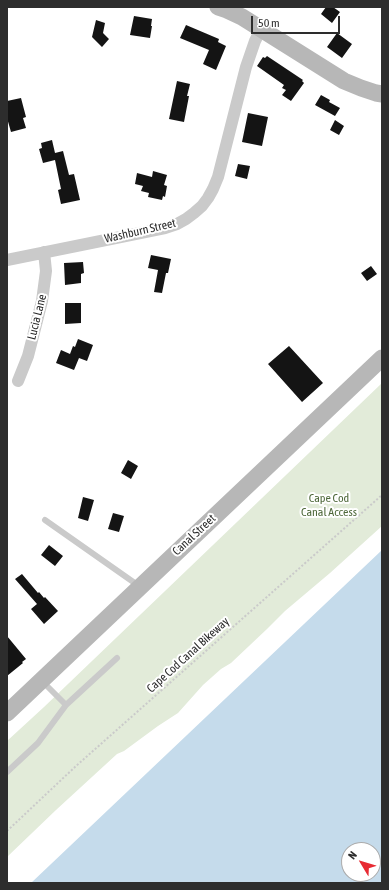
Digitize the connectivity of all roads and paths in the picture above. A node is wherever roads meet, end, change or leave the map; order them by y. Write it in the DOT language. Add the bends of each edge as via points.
graph roads {
  1 [pos="218,7"];
  2 [pos="261,29"];
  3 [pos="382,94"];
  4 [pos="44,252"];
  5 [pos="7,260"];
  6 [pos="382,358"];
  7 [pos="18,381"];
  8 [pos="382,495"];
  9 [pos="45,520"];
  10 [pos="140,587"];
  11 [pos="117,658"];
  12 [pos="41,680"];
  13 [pos="66,705"];
  14 [pos="7,713"];
  15 [pos="7,772"];
  16 [pos="7,831"];
  1 -- 2 [label="street" via="242,17"];
  2 -- 3 [label="street" via="344,80"];
  2 -- 4 [label="street, Washburn Street" via="246,67 218,177 202,206 186,219 165,228"];
  4 -- 5 [label="street, Washburn Street"];
  4 -- 7 [label="street, Lucia Lane" via="46,271 42,301 28,356"];
  6 -- 10 [label="street, Canal Street"];
  8 -- 16 [label="path, Cape Cod Canal Bikeway"];
  9 -- 10 [label="lane"];
  10 -- 12 [label="street, Canal Street"];
  11 -- 13 [label="lane"];
  12 -- 13 [label="lane"];
  12 -- 14 [label="street, Canal Street"];
  13 -- 15 [label="lane" via="38,743"];
}
